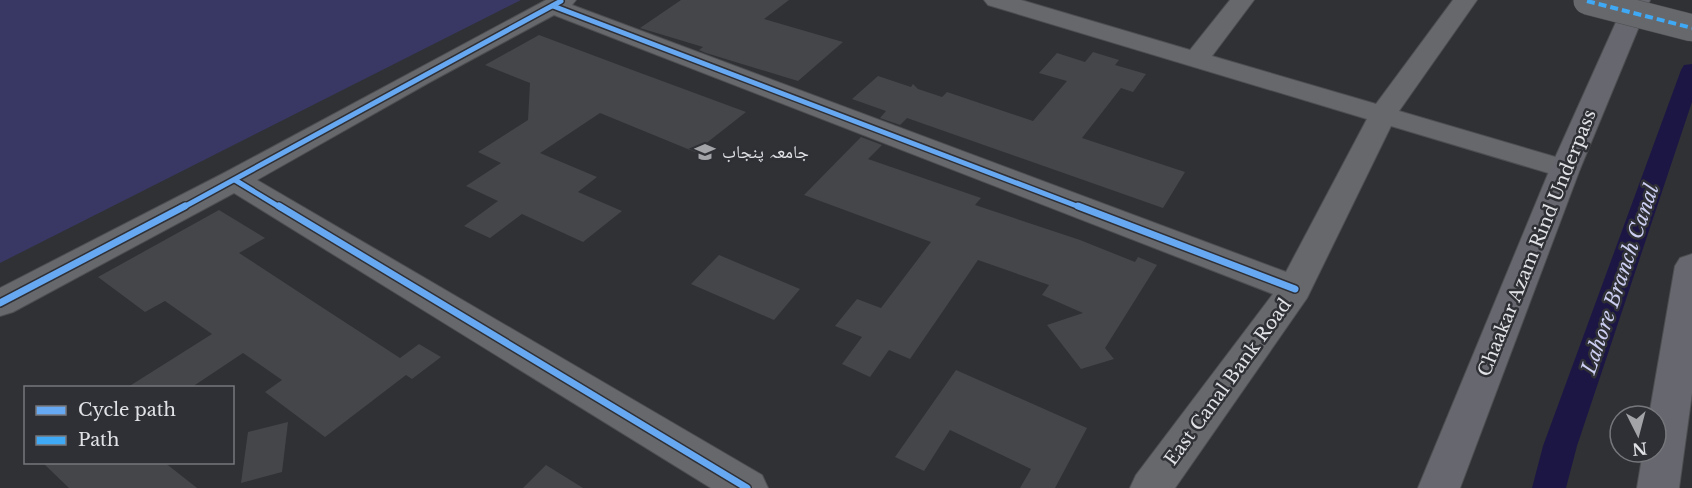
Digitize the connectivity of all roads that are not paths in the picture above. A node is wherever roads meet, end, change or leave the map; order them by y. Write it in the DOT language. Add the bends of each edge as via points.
graph roads {
  1 [pos="996,0"];
  2 [pos="1242,0"];
  3 [pos="1465,0"];
  4 [pos="1638,0"];
  5 [pos="1587,1"];
  6 [pos="558,3"];
  7 [pos="1033,5"];
  8 [pos="1692,28"];
  9 [pos="1197,58"];
  10 [pos="1383,114"];
  11 [pos="1565,169"];
  12 [pos="235,180"];
  13 [pos="1692,266"];
  14 [pos="1295,289"];
  15 [pos="0,303"];
  16 [pos="747,488"];
  17 [pos="1151,488"];
  18 [pos="1439,488"];
  19 [pos="1658,488"];
  1 -- 7 [label="street"];
  2 -- 9 [label="street"];
  3 -- 10 [label="street, East Canal Bank Road"];
  4 -- 11 [label="highway, Chaakar Azam Rind Underpass"];
  5 -- 8 [label="street, bridge"];
  6 -- 12 [label="street"];
  6 -- 14 [label="street"];
  7 -- 9 [label="street"];
  9 -- 10 [label="street"];
  10 -- 11 [label="street"];
  10 -- 14 [label="street, East Canal Bank Road"];
  11 -- 18 [label="highway, Chaakar Azam Rind Underpass"];
  12 -- 15 [label="street"];
  12 -- 16 [label="street"];
  13 -- 19 [label="highway"];
  14 -- 17 [label="street, East Canal Bank Road"];
}
